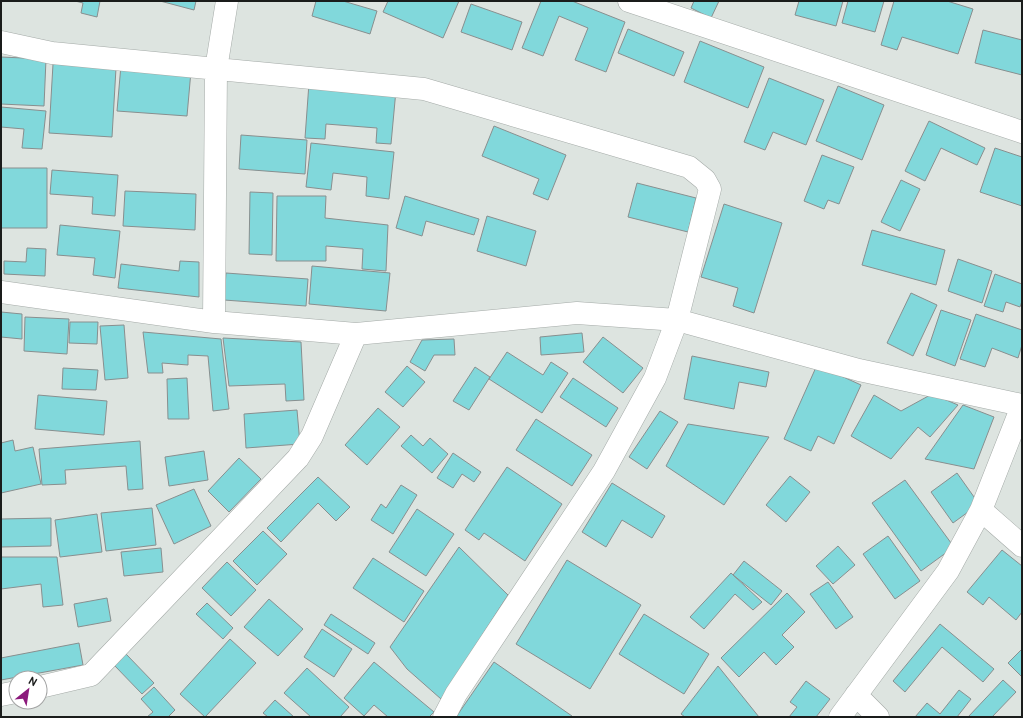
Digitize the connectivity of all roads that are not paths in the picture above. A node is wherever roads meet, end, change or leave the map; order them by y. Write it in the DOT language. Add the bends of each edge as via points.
graph roads {
  1 [pos="227,1"];
  2 [pos="629,1"];
  3 [pos="1,42"];
  4 [pos="216,69"];
  5 [pos="1022,132"];
  6 [pos="1,292"];
  7 [pos="677,320"];
  8 [pos="214,322"];
  9 [pos="356,334"];
  10 [pos="1022,405"];
  11 [pos="981,510"];
  12 [pos="1022,546"];
  13 [pos="48,684"];
  14 [pos="856,695"];
  15 [pos="444,717"];
  16 [pos="840,717"];
  17 [pos="878,717"];
  1 -- 4 [label="street"];
  2 -- 5 [label="street"];
  3 -- 4 [label="street" via="52,53"];
  4 -- 7 [label="street" via="424,89 689,167 705,180 710,189"];
  4 -- 8 [label="street"];
  6 -- 8 [label="street"];
  7 -- 9 [label="street" via="578,313"];
  7 -- 10 [label="street" via="859,370"];
  7 -- 15 [label="street" via="655,378 604,471 456,694"];
  8 -- 9 [label="street"];
  9 -- 13 [label="street" via="312,436 298,458 92,675"];
  10 -- 11 [label="street"];
  11 -- 12 [label="street"];
  11 -- 14 [label="street" via="948,572"];
  14 -- 16 [label="street"];
  14 -- 17 [label="street"];
}
